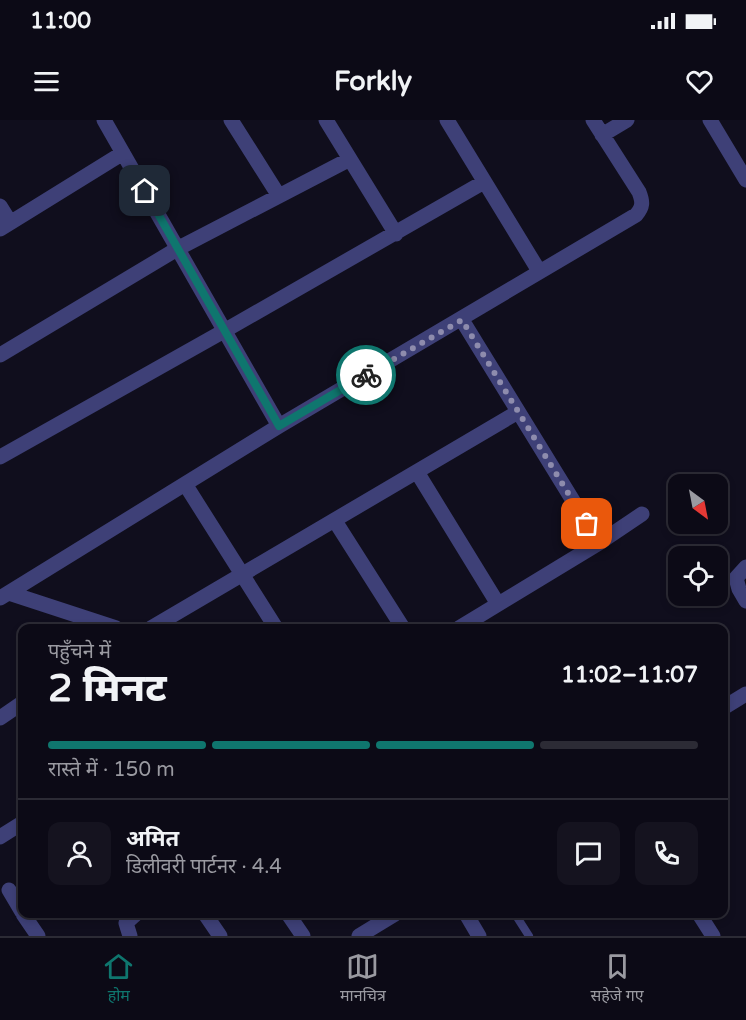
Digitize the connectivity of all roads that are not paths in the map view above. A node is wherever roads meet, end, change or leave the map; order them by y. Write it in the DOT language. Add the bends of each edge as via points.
graph roads {
  1 [pos="104,120"];
  2 [pos="231,120"];
  3 [pos="326,120"];
  4 [pos="447,120"];
  5 [pos="593,120"];
  6 [pos="627,120"];
  7 [pos="710,120"];
  8 [pos="602,135"];
  9 [pos="123,153"];
  10 [pos="350,159"];
  11 [pos="746,180"];
  12 [pos="484,182"];
  13 [pos="279,196"];
  14 [pos="0,206"];
  15 [pos="5,226"];
  16 [pos="396,234"];
  17 [pos="177,249"];
  18 [pos="539,271"];
  19 [pos="462,320"];
  20 [pos="224,332"];
  21 [pos="0,355"];
  22 [pos="518,412"];
  23 [pos="279,426"];
  24 [pos="0,457"];
  25 [pos="417,472"];
  26 [pos="185,484"];
  27 [pos="642,514"];
  28 [pos="335,520"];
  29 [pos="599,543"];
  30 [pos="746,567"];
  31 [pos="243,576"];
  32 [pos="4,596"];
  33 [pos="746,601"];
  34 [pos="498,604"];
  35 [pos="102,624"];
  36 [pos="158,624"];
  37 [pos="273,624"];
  38 [pos="400,624"];
  39 [pos="466,624"];
  40 [pos="746,694"];
  41 [pos="728,705"];
  42 [pos="18,707"];
  43 [pos="0,718"];
  44 [pos="18,826"];
  45 [pos="0,837"];
  46 [pos="9,890"];
  47 [pos="18,905"];
  48 [pos="26,918"];
  49 [pos="132,918"];
  50 [pos="209,918"];
  51 [pos="291,918"];
  52 [pos="392,918"];
  53 [pos="468,918"];
  54 [pos="518,918"];
  55 [pos="702,918"];
  56 [pos="377,932"];
  57 [pos="38,936"];
  58 [pos="130,936"];
  59 [pos="220,936"];
  60 [pos="303,936"];
  61 [pos="359,936"];
  62 [pos="479,936"];
  63 [pos="529,936"];
  64 [pos="713,936"];
  1 -- 9 [label="street"];
  2 -- 13 [label="street"];
  3 -- 10 [label="street"];
  4 -- 12 [label="street"];
  5 -- 8 [label="street"];
  6 -- 8 [label="street"];
  7 -- 11 [label="street"];
  8 -- 18 [label="street" via="639,192 642,208"];
  9 -- 15 [label="street"];
  9 -- 17 [label="street"];
  10 -- 13 [label="street"];
  10 -- 16 [label="street"];
  12 -- 16 [label="street"];
  12 -- 18 [label="street"];
  13 -- 17 [label="street"];
  14 -- 15 [label="street"];
  16 -- 20 [label="street"];
  17 -- 20 [label="street"];
  17 -- 21 [label="street"];
  18 -- 19 [label="street"];
  19 -- 22 [label="street"];
  19 -- 23 [label="street"];
  20 -- 23 [label="street"];
  20 -- 24 [label="street"];
  22 -- 25 [label="street"];
  22 -- 29 [label="street"];
  23 -- 26 [label="street"];
  25 -- 28 [label="street"];
  25 -- 34 [label="street"];
  26 -- 31 [label="street"];
  26 -- 32 [label="street"];
  27 -- 29 [label="street"];
  28 -- 31 [label="street"];
  28 -- 38 [label="street"];
  29 -- 34 [label="street"];
  30 -- 33 [label="street" via="736,578"];
  31 -- 36 [label="street"];
  31 -- 37 [label="street"];
  32 -- 35 [label="street"];
  34 -- 39 [label="street"];
  40 -- 41 [label="street"];
  42 -- 43 [label="street"];
  44 -- 45 [label="street"];
  46 -- 47 [label="street"];
  48 -- 57 [label="street"];
  49 -- 58 [label="street" via="126,923"];
  50 -- 59 [label="street"];
  51 -- 60 [label="street"];
  52 -- 56 [label="street"];
  53 -- 62 [label="street"];
  54 -- 63 [label="lane"];
  55 -- 64 [label="street"];
  56 -- 61 [label="street"];
}
